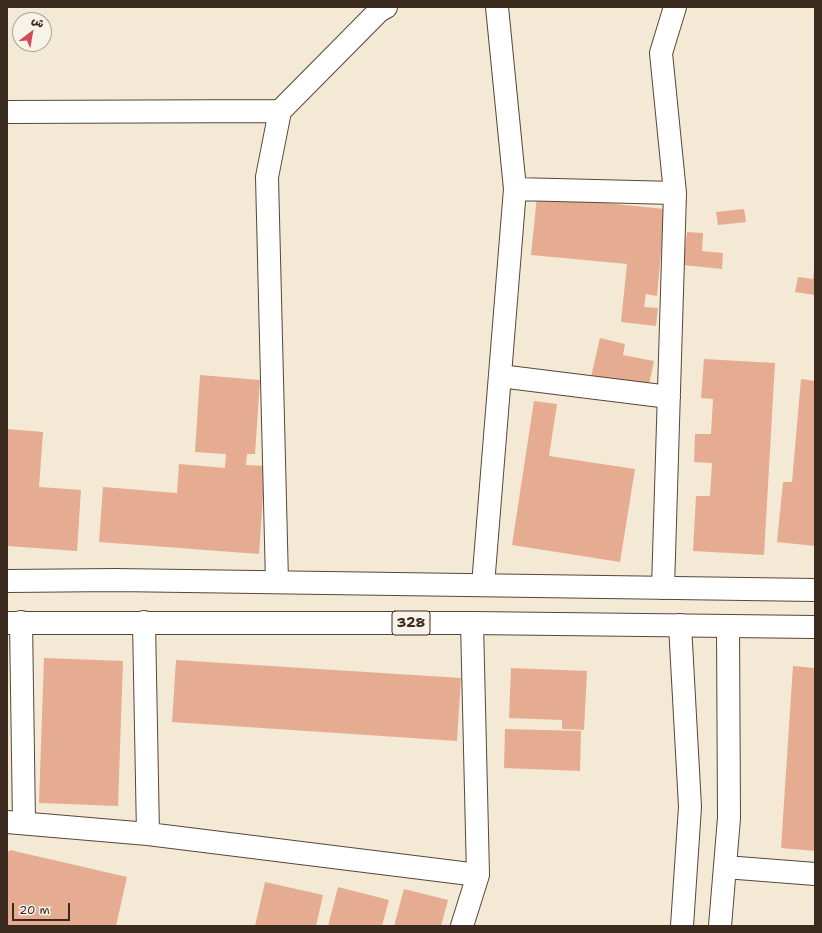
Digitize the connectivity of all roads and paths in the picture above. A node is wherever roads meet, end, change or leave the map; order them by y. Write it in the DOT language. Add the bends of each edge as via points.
graph roads {
  1 [pos="386,7"];
  2 [pos="497,7"];
  3 [pos="675,7"];
  4 [pos="280,111"];
  5 [pos="7,112"];
  6 [pos="515,189"];
  7 [pos="675,193"];
  8 [pos="500,376"];
  9 [pos="669,397"];
  10 [pos="7,581"];
  11 [pos="277,582"];
  12 [pos="484,586"];
  13 [pos="663,588"];
  14 [pos="815,590"];
  15 [pos="144,622"];
  16 [pos="14,623"];
  17 [pos="472,623"];
  18 [pos="680,625"];
  19 [pos="728,626"];
  20 [pos="815,627"];
  21 [pos="15,822"];
  22 [pos="148,834"];
  23 [pos="725,867"];
  24 [pos="478,874"];
  25 [pos="815,874"];
  26 [pos="462,926"];
  27 [pos="682,926"];
  28 [pos="720,926"];
  1 -- 4 [label="street" via="379,11"];
  2 -- 6 [label="street"];
  3 -- 7 [label="street" via="661,53"];
  4 -- 5 [label="street"];
  4 -- 11 [label="street" via="267,178"];
  6 -- 7 [label="street"];
  6 -- 8 [label="street"];
  7 -- 9 [label="street"];
  8 -- 9 [label="street"];
  8 -- 12 [label="street"];
  9 -- 13 [label="street"];
  10 -- 11 [label="street"];
  11 -- 12 [label="street"];
  12 -- 13 [label="street"];
  13 -- 14 [label="street"];
  15 -- 16 [label="street, 328"];
  15 -- 17 [label="street, 328"];
  15 -- 22 [label="street"];
  16 -- 21 [label="street"];
  17 -- 18 [label="street, 328"];
  17 -- 24 [label="street"];
  18 -- 19 [label="street, 328"];
  18 -- 27 [label="street" via="690,807"];
  19 -- 20 [label="street, 328"];
  19 -- 23 [label="street" via="729,818"];
  21 -- 22 [label="street"];
  22 -- 24 [label="street"];
  23 -- 25 [label="street"];
  23 -- 28 [label="street"];
  24 -- 26 [label="street"];
}
